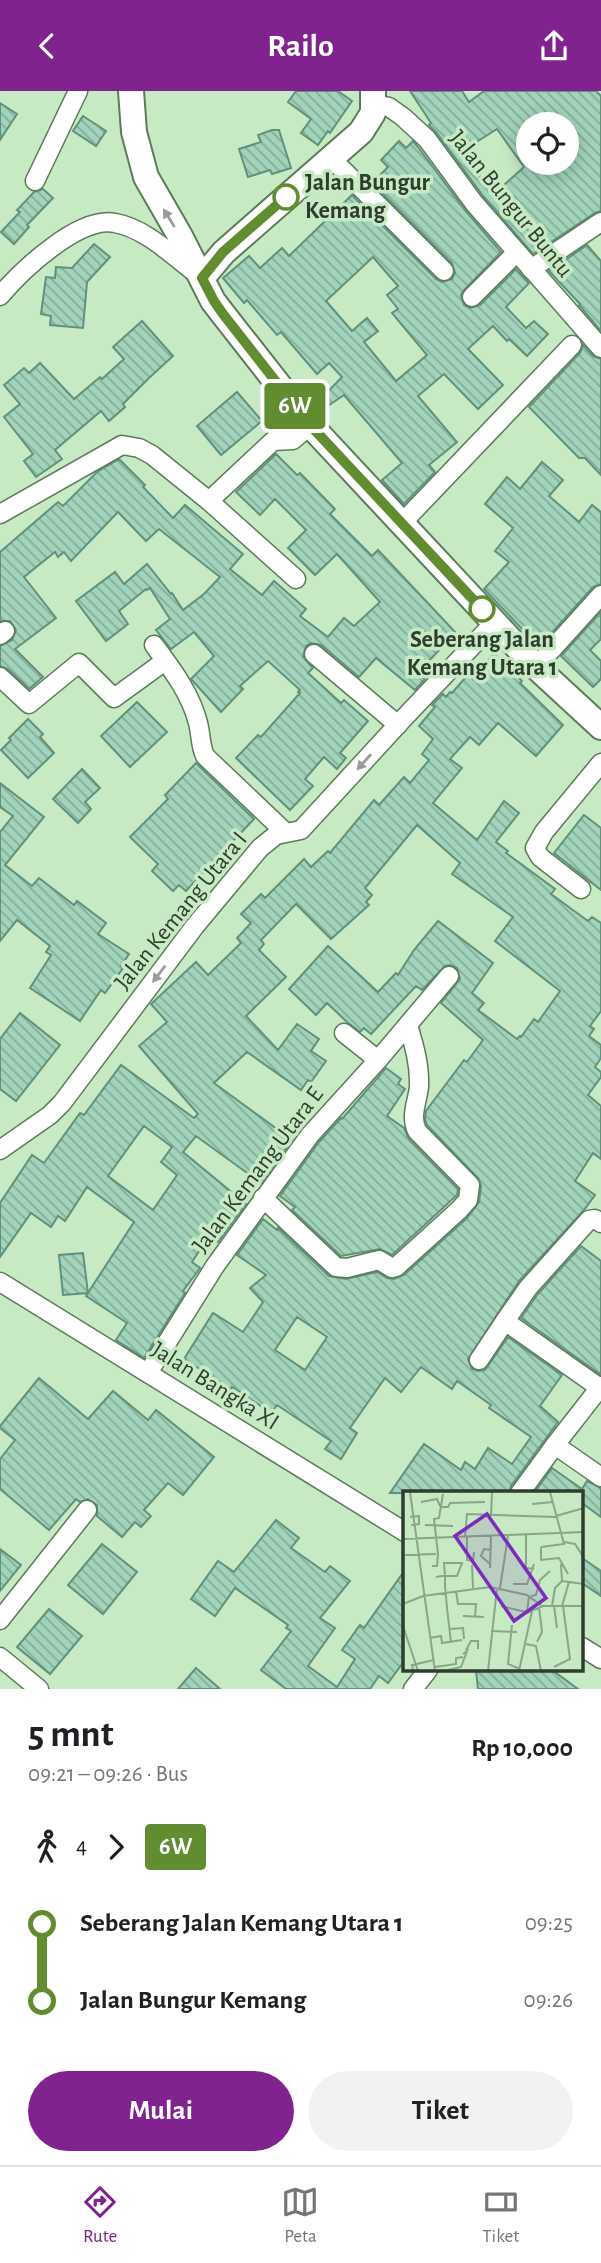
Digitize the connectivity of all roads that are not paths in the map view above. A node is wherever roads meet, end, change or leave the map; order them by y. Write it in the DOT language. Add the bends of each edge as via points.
graph roads {
  1 [pos="78,91"];
  2 [pos="131,91"];
  3 [pos="374,97"];
  4 [pos="331,158"];
  5 [pos="35,181"];
  6 [pos="601,222"];
  7 [pos="517,252"];
  8 [pos="531,269"];
  9 [pos="444,271"];
  10 [pos="202,278"];
  11 [pos="0,296"];
  12 [pos="472,297"];
  13 [pos="572,345"];
  14 [pos="601,348"];
  15 [pos="310,425"];
  16 [pos="209,501"];
  17 [pos="0,514"];
  18 [pos="403,522"];
  19 [pos="296,579"];
  20 [pos="601,595"];
  21 [pos="494,623"];
  22 [pos="154,645"];
  23 [pos="314,654"];
  24 [pos="166,661"];
  25 [pos="536,667"];
  26 [pos="0,677"];
  27 [pos="398,725"];
  28 [pos="601,727"];
  29 [pos="601,763"];
  30 [pos="285,832"];
  31 [pos="581,889"];
  32 [pos="449,976"];
  33 [pos="408,1025"];
  34 [pos="344,1033"];
  35 [pos="378,1060"];
  36 [pos="0,1150"];
  37 [pos="263,1198"];
  38 [pos="601,1223"];
  39 [pos="0,1282"];
  40 [pos="505,1321"];
  41 [pos="479,1360"];
  42 [pos="148,1373"];
  43 [pos="600,1387"];
  44 [pos="555,1444"];
  45 [pos="601,1477"];
  46 [pos="521,1491"];
  47 [pos="87,1510"];
  48 [pos="403,1531"];
  49 [pos="0,1620"];
  50 [pos="584,1648"];
  51 [pos="0,1657"];
  52 [pos="601,1659"];
  53 [pos="427,1671"];
  54 [pos="39,1689"];
  55 [pos="413,1689"];
  1 -- 5 [label="street"];
  10 -- 2 [label="street, one-way" via="146,177 134,132"];
  3 -- 4 [label="street" via="373,113 361,132"];
  3 -- 7 [label="street, Jalan Bungur Buntu" via="427,139"];
  4 -- 9 [label="street"];
  4 -- 10 [label="street" via="223,252"];
  6 -- 8 [label="street"];
  7 -- 8 [label="street, Jalan Bungur Buntu"];
  7 -- 12 [label="street"];
  8 -- 14 [label="street, Jalan Bungur Buntu"];
  10 -- 11 [label="street" via="134,229 114,222 96,223 74,233 30,266"];
  10 -- 15 [label="street" via="218,308"];
  13 -- 18 [label="street"];
  15 -- 16 [label="street" via="293,440 273,441"];
  15 -- 18 [label="street"];
  16 -- 17 [label="street" via="152,455 122,445"];
  16 -- 19 [label="street"];
  18 -- 21 [label="street"];
  20 -- 25 [label="street"];
  21 -- 25 [label="street"];
  21 -- 27 [label="street, Jalan Kemang Utara I"];
  22 -- 24 [label="street"];
  23 -- 27 [label="street"];
  24 -- 26 [label="street" via="114,698 79,663 29,704"];
  24 -- 30 [label="street" via="195,712 205,756"];
  25 -- 28 [label="street"];
  27 -- 30 [label="street, Jalan Kemang Utara I, one-way" via="301,830"];
  29 -- 31 [label="street" via="535,848"];
  30 -- 36 [label="street, Jalan Kemang Utara I, one-way" via="260,848 195,926 62,1103"];
  32 -- 33 [label="street, Jalan Kemang Utara E"];
  33 -- 35 [label="street, Jalan Kemang Utara E"];
  33 -- 37 [label="street" via="418,1058 414,1126 470,1185 468,1200 460,1210 396,1267 377,1260 340,1268"];
  34 -- 35 [label="street"];
  35 -- 37 [label="street, Jalan Kemang Utara E" via="310,1135"];
  37 -- 42 [label="street, Jalan Kemang Utara E"];
  38 -- 40 [label="street" via="589,1220"];
  39 -- 42 [label="street, Jalan Bangka XI"];
  40 -- 41 [label="street"];
  40 -- 43 [label="street"];
  42 -- 48 [label="street, Jalan Bangka XI"];
  43 -- 44 [label="street"];
  44 -- 45 [label="street"];
  44 -- 46 [label="street"];
  47 -- 49 [label="street"];
  50 -- 52 [label="street"];
  51 -- 54 [label="street"];
  53 -- 55 [label="street"];
}
